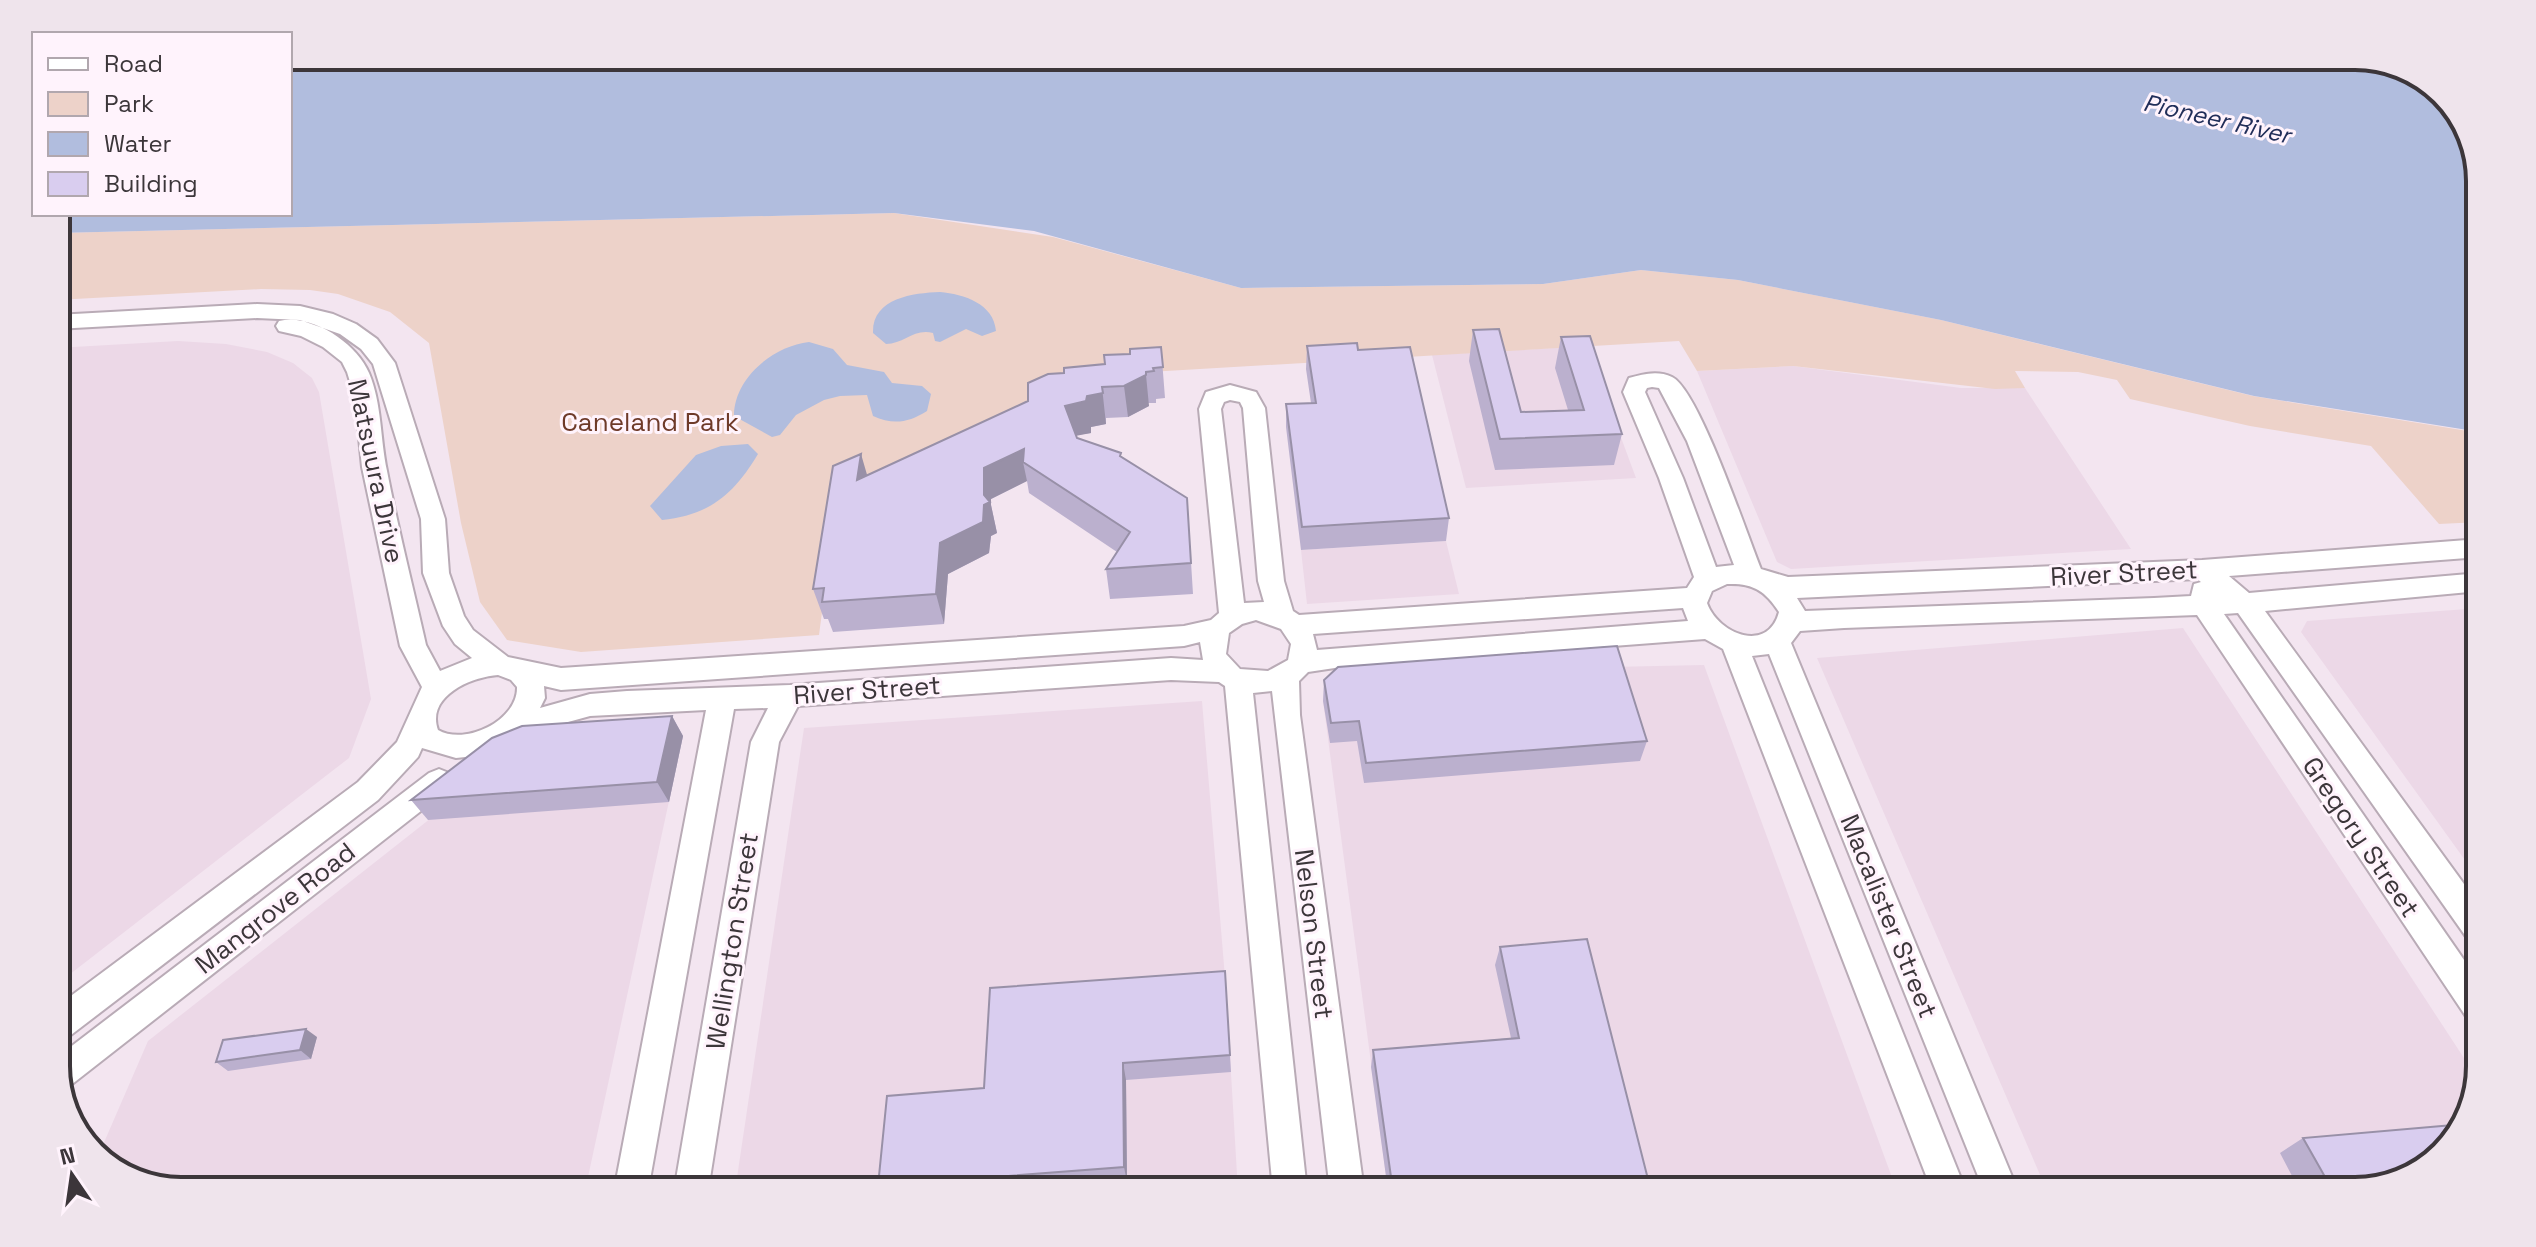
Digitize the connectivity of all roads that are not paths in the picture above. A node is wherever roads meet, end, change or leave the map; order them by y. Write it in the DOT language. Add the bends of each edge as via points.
graph roads {
  1 [pos="70,321"];
  2 [pos="70,331"];
  3 [pos="1711,477"];
  4 [pos="1671,478"];
  5 [pos="2466,549"];
  6 [pos="2202,569"];
  7 [pos="1759,579"];
  8 [pos="2466,583"];
  9 [pos="1702,588"];
  10 [pos="2245,603"];
  11 [pos="2204,605"];
  12 [pos="1289,620"];
  13 [pos="1224,622"];
  14 [pos="1784,631"];
  15 [pos="1722,636"];
  16 [pos="2285,659"];
  17 [pos="2243,663"];
  18 [pos="511,668"];
  19 [pos="1292,670"];
  20 [pos="1231,676"];
  21 [pos="436,688"];
  22 [pos="790,696"];
  23 [pos="722,698"];
  24 [pos="420,721"];
  25 [pos="503,733"];
  26 [pos="2466,911"];
  27 [pos="2466,990"];
  28 [pos="70,1016"];
  29 [pos="70,1068"];
  30 [pos="634,1177"];
  31 [pos="693,1177"];
  32 [pos="1288,1177"];
  33 [pos="1345,1177"];
  34 [pos="1943,1177"];
  35 [pos="1996,1177"];
  1 -- 18 [label="street, Matsuura Drive" via="300,313 325,319 369,344 384,363 433,519 436,573 452,619 464,637"];
  2 -- 21 [label="street, Matsuura Drive" via="270,323 307,330 350,358 366,398 374,467 413,646"];
  3 -- 4 [label="street"];
  3 -- 4 [label="street" via="1677,392 1650,379 1637,383 1634,392"];
  3 -- 7 [label="street"];
  4 -- 9 [label="street"];
  5 -- 6 [label="street, River Street"];
  6 -- 7 [label="street, River Street" via="1796,588"];
  6 -- 10 [label="street, Gregory Street"];
  6 -- 11 [label="street"];
  7 -- 9 [label="street" via="1721,575"];
  7 -- 14 [label="street" via="1787,601"];
  8 -- 10 [label="street, River Street"];
  9 -- 12 [label="street"];
  9 -- 15 [label="street" via="1700,619"];
  10 -- 11 [label="street, River Street"];
  10 -- 16 [label="street, Gregory Street"];
  11 -- 14 [label="street, River Street" via="1882,615"];
  11 -- 17 [label="street, Gregory Street"];
  12 -- 13 [label="street" via="1256,610"];
  12 -- 13 [label="street" via="1271,581 1254,408 1248,397 1230,392 1214,397 1210,409 1231,584"];
  12 -- 19 [label="street" via="1305,643"];
  13 -- 18 [label="street, River Street" via="1184,636 561,679"];
  13 -- 20 [label="street" via="1211,651"];
  14 -- 15 [label="street" via="1757,646"];
  14 -- 35 [label="street, Macalister Street"];
  15 -- 19 [label="street" via="1339,657"];
  15 -- 34 [label="street, Macalister Street"];
  16 -- 17 [label="street" via="2256,649"];
  16 -- 26 [label="street, Gregory Street"];
  17 -- 27 [label="street, Gregory Street"];
  18 -- 21 [label="street" via="466,669"];
  18 -- 25 [label="street" via="532,691 530,703"];
  19 -- 20 [label="street" via="1270,682"];
  19 -- 33 [label="street, Nelson Street" via="1286,715"];
  20 -- 22 [label="street, River Street" via="1171,669"];
  20 -- 32 [label="street, Nelson Street"];
  21 -- 24 [label="street"];
  22 -- 23 [label="street, River Street"];
  22 -- 31 [label="street, Wellington Street" via="765,742"];
  23 -- 25 [label="street, River Street" via="590,705"];
  23 -- 30 [label="street, Wellington Street"];
  24 -- 25 [label="street" via="431,741 444,746 476,745"];
  24 -- 28 [label="street, Mangrove Road" via="408,749 368,791"];
  25 -- 29 [label="street, Mangrove Road"];
}
